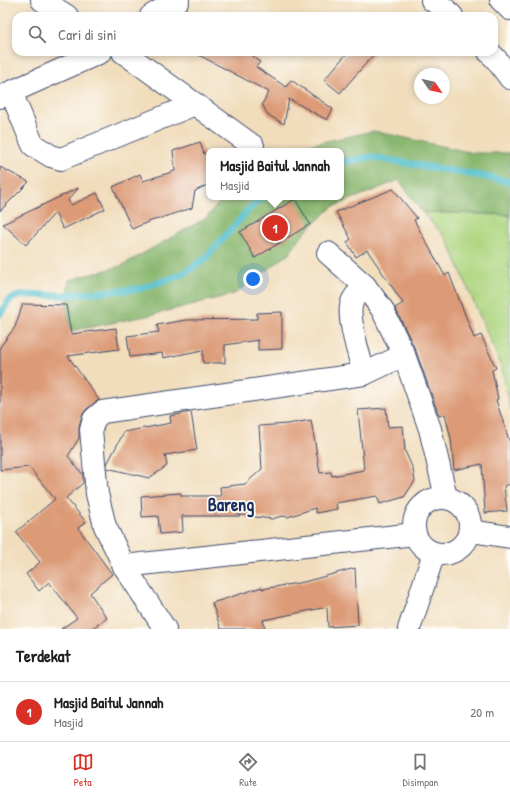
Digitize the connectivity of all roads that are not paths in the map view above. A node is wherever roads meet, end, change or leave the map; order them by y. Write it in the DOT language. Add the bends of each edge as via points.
graph roads {
  1 [pos="42,0"];
  2 [pos="178,0"];
  3 [pos="432,0"];
  4 [pos="501,0"];
  5 [pos="510,9"];
  6 [pos="154,10"];
  7 [pos="62,12"];
  8 [pos="447,12"];
  9 [pos="92,56"];
  10 [pos="129,56"];
  11 [pos="494,56"];
  12 [pos="510,78"];
  13 [pos="6,94"];
  14 [pos="195,104"];
  15 [pos="253,146"];
  16 [pos="328,253"];
  17 [pos="365,286"];
  18 [pos="404,355"];
  19 [pos="364,374"];
  20 [pos="446,497"];
  21 [pos="470,530"];
  22 [pos="415,534"];
  23 [pos="510,537"];
  24 [pos="434,553"];
  25 [pos="124,566"];
  26 [pos="165,629"];
  27 [pos="409,629"];
  1 -- 7 [label="street"];
  2 -- 6 [label="street"];
  3 -- 8 [label="street"];
  4 -- 5 [label="street"];
  9 -- 13 [label="street"];
  10 -- 14 [label="street"];
  11 -- 12 [label="street"];
  13 -- 14 [label="street" via="33,145 51,156 61,158"];
  14 -- 15 [label="street"];
  16 -- 17 [label="street"];
  17 -- 18 [label="street" via="382,309"];
  17 -- 19 [label="street" via="351,306 351,318"];
  18 -- 19 [label="street"];
  18 -- 20 [label="street" via="430,429"];
  19 -- 25 [label="street" via="102,412 94,419 91,430 97,494 105,526"];
  20 -- 21 [label="street" via="455,500 468,512"];
  20 -- 22 [label="street" via="428,501 420,508 414,525"];
  21 -- 23 [label="street"];
  21 -- 24 [label="street" via="461,547 453,552"];
  22 -- 24 [label="street" via="419,543"];
  22 -- 25 [label="street"];
  24 -- 27 [label="street"];
  25 -- 26 [label="street"];
}
